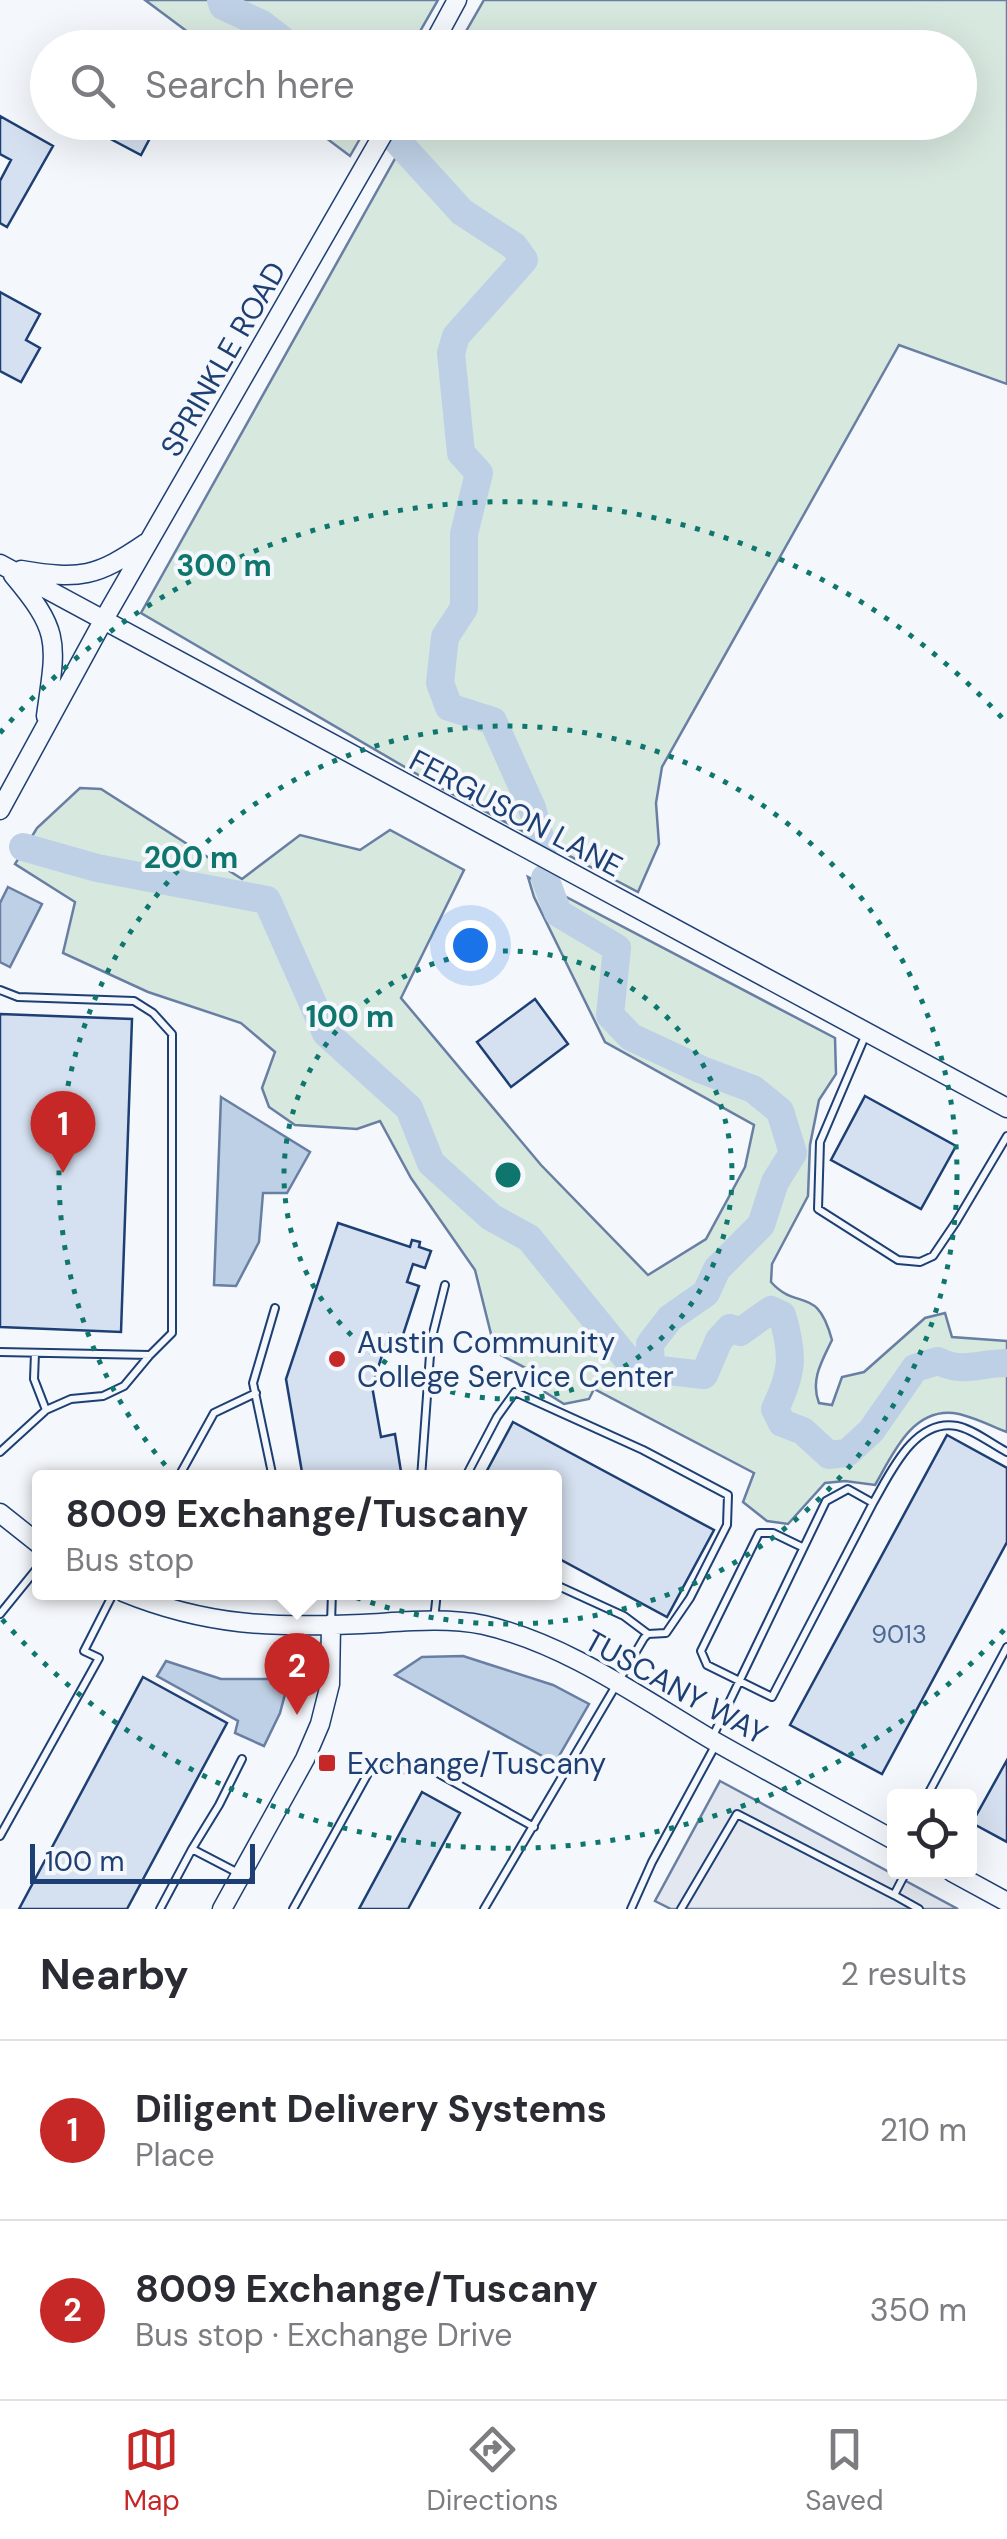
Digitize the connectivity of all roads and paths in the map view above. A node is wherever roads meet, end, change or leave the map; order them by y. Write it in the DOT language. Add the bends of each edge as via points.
graph roads {
  1 [pos="457,0"];
  2 [pos="441,30"];
  3 [pos="380,140"];
  4 [pos="150,540"];
  5 [pos="3,566"];
  6 [pos="103,622"];
  7 [pos="44,730"];
  8 [pos="0,810"];
  9 [pos="0,990"];
  10 [pos="866,1032"];
  11 [pos="1007,1108"];
  12 [pos="1007,1136"];
  13 [pos="446,1284"];
  14 [pos="275,1308"];
  15 [pos="0,1352"];
  16 [pos="34,1353"];
  17 [pos="150,1356"];
  18 [pos="256,1392"];
  19 [pos="46,1410"];
  20 [pos="0,1452"];
  21 [pos="1007,1452"];
  22 [pos="182,1470"];
  23 [pos="271,1470"];
  24 [pos="422,1470"];
  25 [pos="469,1470"];
  26 [pos="874,1503"];
  27 [pos="0,1513"];
  28 [pos="32,1538"];
  29 [pos="802,1547"];
  30 [pos="32,1576"];
  31 [pos="562,1588"];
  32 [pos="110,1600"];
  33 [pos="143,1600"];
  34 [pos="332,1600"];
  35 [pos="436,1600"];
  36 [pos="0,1614"];
  37 [pos="434,1621"];
  38 [pos="331,1624"];
  39 [pos="648,1634"];
  40 [pos="1007,1647"];
  41 [pos="738,1681"];
  42 [pos="616,1683"];
  43 [pos="714,1741"];
  44 [pos="242,1759"];
  45 [pos="931,1789"];
  46 [pos="534,1827"];
  47 [pos="0,1836"];
  48 [pos="887,1836"];
  49 [pos="192,1849"];
  50 [pos="241,1874"];
  51 [pos="902,1879"];
  52 [pos="965,1879"];
  53 [pos="894,1895"];
  54 [pos="1007,1902"];
  55 [pos="160,1909"];
  56 [pos="222,1909"];
  57 [pos="293,1909"];
  58 [pos="484,1909"];
  59 [pos="630,1909"];
  60 [pos="681,1909"];
  61 [pos="919,1909"];
  1 -- 2 [label="street"];
  3 -- 4 [label="street, SPRINKLE ROAD"];
  4 -- 5 [label="street" via="82,576"];
  4 -- 6 [label="street, SPRINKLE ROAD"];
  5 -- 6 [label="street, FERGUSON LANE"];
  5 -- 7 [label="street" via="50,628"];
  6 -- 7 [label="street"];
  6 -- 10 [label="street, FERGUSON LANE"];
  7 -- 8 [label="street"];
  9 -- 17 [label="lane" via="18,997 134,1001 172,1034 172,1332"];
  10 -- 11 [label="street, FERGUSON LANE"];
  10 -- 12 [label="lane" via="820,1142 818,1209 898,1260 920,1262 956,1222"];
  13 -- 24 [label="lane" via="430,1340"];
  14 -- 18 [label="lane"];
  15 -- 16 [label="lane"];
  16 -- 17 [label="lane"];
  16 -- 19 [label="lane" via="34,1378"];
  17 -- 19 [label="lane" via="124,1386"];
  18 -- 22 [label="lane" via="214,1414"];
  18 -- 23 [label="lane"];
  19 -- 20 [label="lane"];
  21 -- 26 [label="lane" via="958,1426 940,1427 907,1444"];
  25 -- 39 [label="lane" via="515,1392 728,1494 727,1525 690,1598 666,1632"];
  26 -- 29 [label="lane" via="848,1489 826,1501"];
  26 -- 41 [label="lane" via="772,1696"];
  27 -- 28 [label="street"];
  29 -- 41 [label="lane"];
  29 -- 41 [label="lane" via="759,1533 700,1651 707,1666"];
  30 -- 36 [label="lane"];
  31 -- 39 [label="lane"];
  32 -- 47 [label="lane" via="84,1650 99,1658"];
  33 -- 38 [label="street, TUSCANY WAY" via="217,1622"];
  34 -- 38 [label="lane"];
  35 -- 37 [label="lane"];
  37 -- 38 [label="street, TUSCANY WAY"];
  37 -- 42 [label="street, TUSCANY WAY" via="524,1636"];
  38 -- 50 [label="street" via="330,1684 320,1724"];
  39 -- 42 [label="lane"];
  40 -- 45 [label="lane"];
  41 -- 43 [label="lane"];
  42 -- 43 [label="street, TUSCANY WAY"];
  42 -- 46 [label="lane"];
  43 -- 48 [label="street, TUSCANY WAY"];
  43 -- 59 [label="lane"];
  44 -- 49 [label="lane"];
  46 -- 57 [label="lane" via="434,1772 372,1768"];
  46 -- 58 [label="lane"];
  49 -- 50 [label="lane"];
  49 -- 55 [label="lane"];
  50 -- 56 [label="street"];
  51 -- 53 [label="lane"];
  52 -- 54 [label="street"];
  53 -- 60 [label="lane" via="736,1814"];
  53 -- 61 [label="lane"];
}
